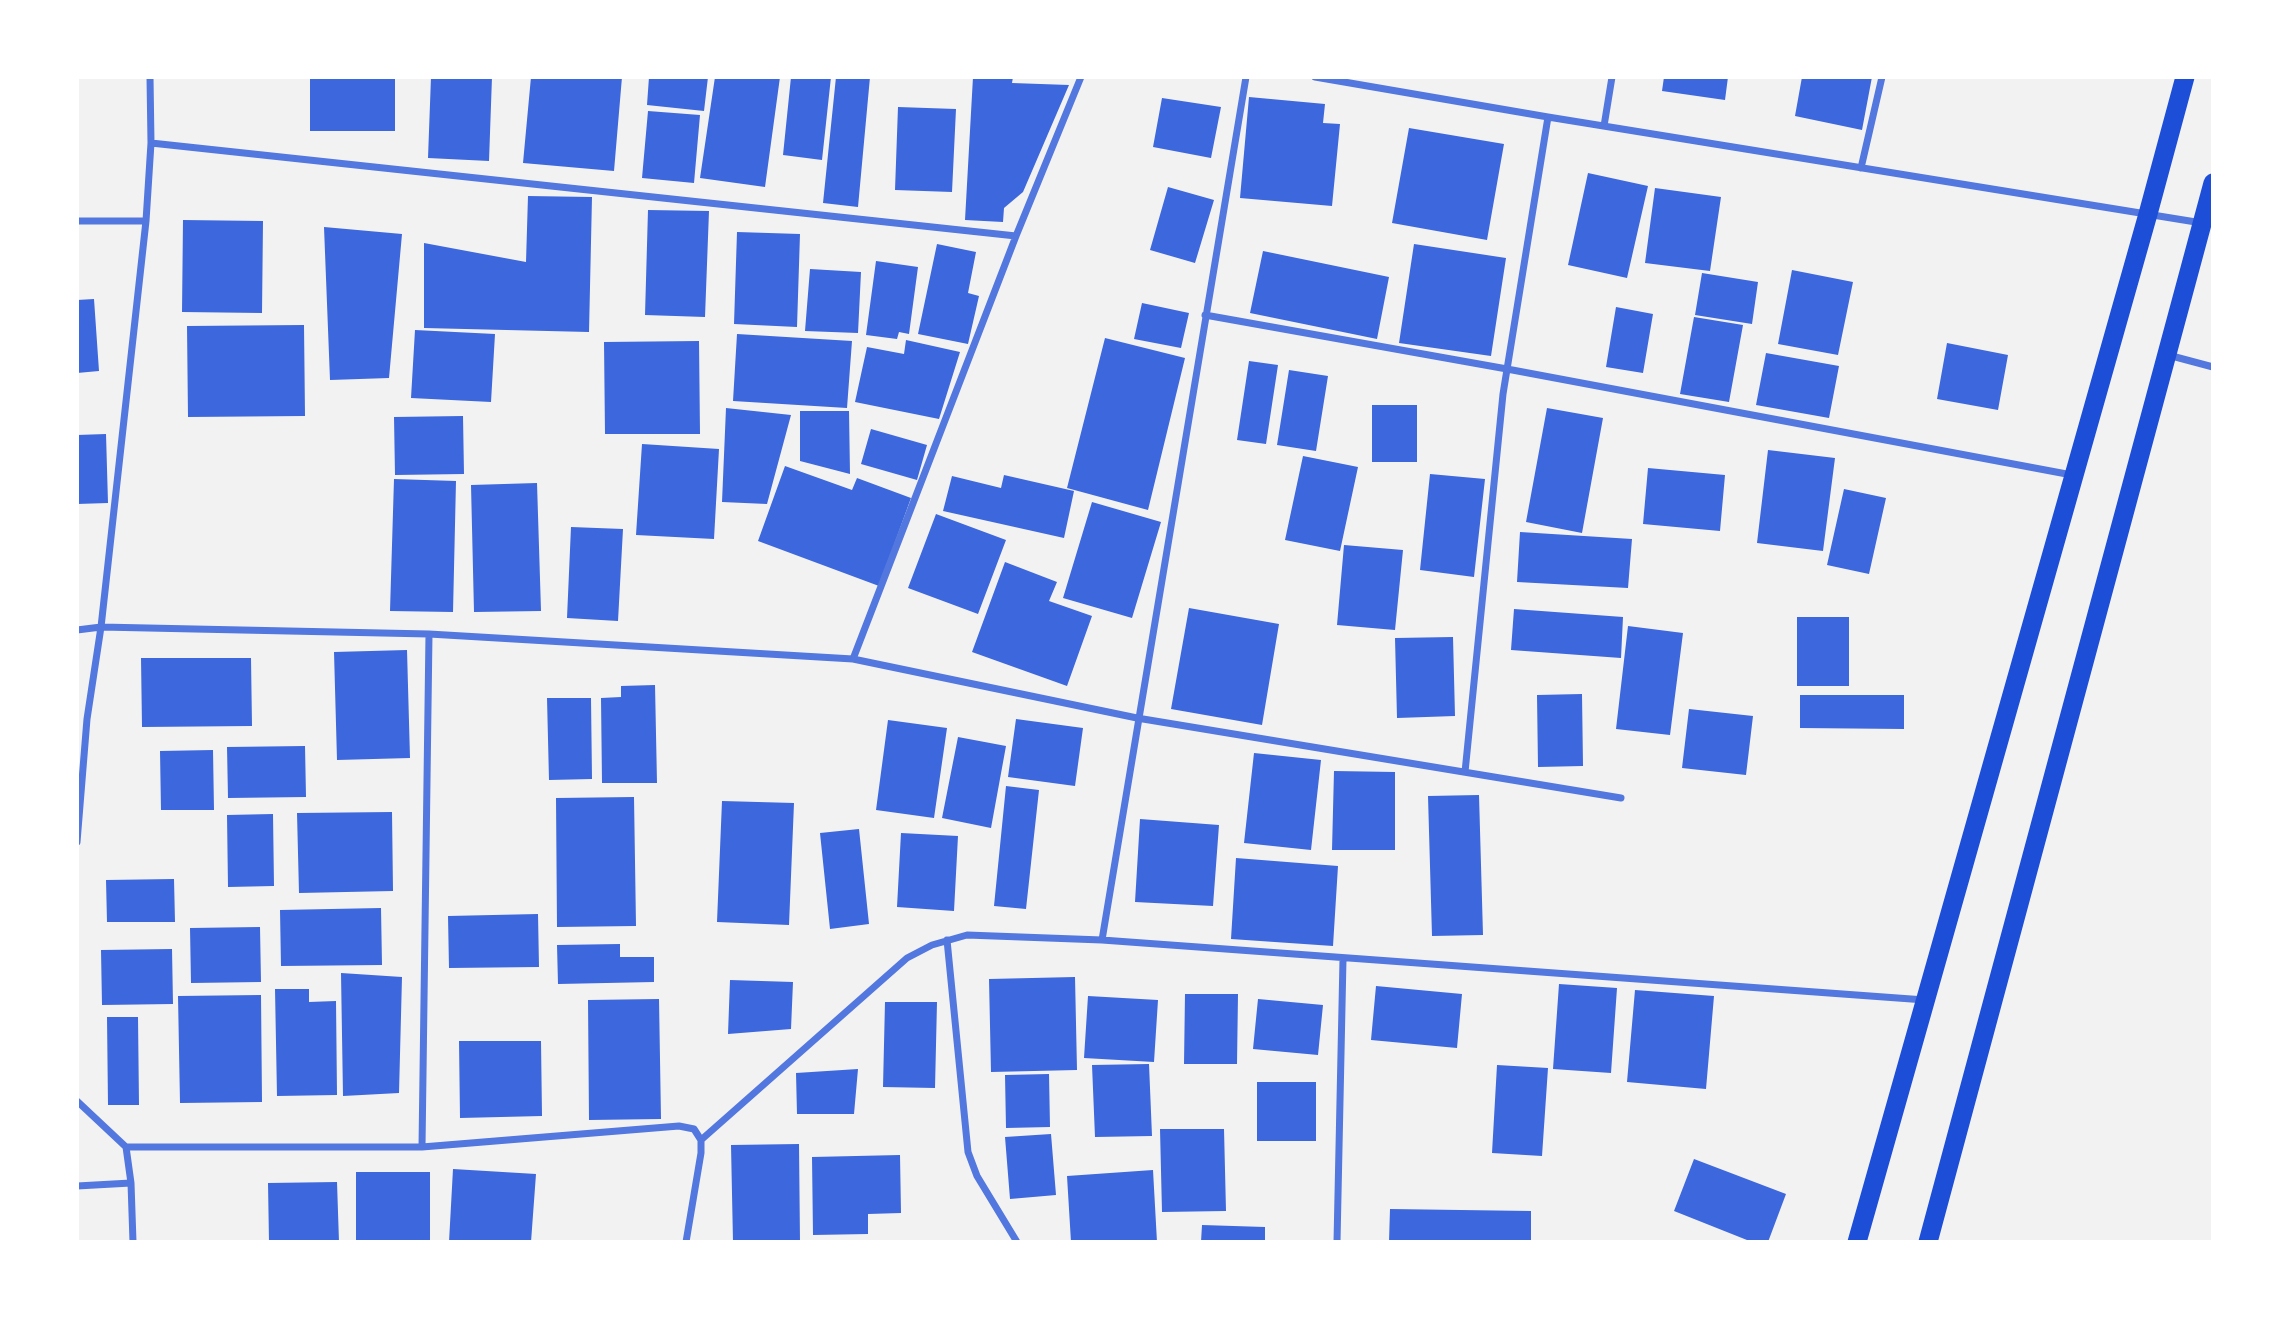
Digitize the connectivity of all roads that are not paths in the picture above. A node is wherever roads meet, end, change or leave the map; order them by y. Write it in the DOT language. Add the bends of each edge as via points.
graph roads {
  1 [pos="150,77"];
  2 [pos="1082,77"];
  3 [pos="1246,77"];
  4 [pos="1319,77"];
  5 [pos="1612,77"];
  6 [pos="1882,77"];
  7 [pos="2185,77"];
  8 [pos="1548,117"];
  9 [pos="1604,126"];
  10 [pos="151,143"];
  11 [pos="1861,168"];
  12 [pos="2213,183"];
  13 [pos="2148,214"];
  14 [pos="77,221"];
  15 [pos="146,221"];
  16 [pos="2202,223"];
  17 [pos="1016,236"];
  18 [pos="1205,315"];
  19 [pos="2167,355"];
  20 [pos="2213,367"];
  21 [pos="1507,369"];
  22 [pos="2074,475"];
  23 [pos="101,627"];
  24 [pos="77,630"];
  25 [pos="429,634"];
  26 [pos="853,659"];
  27 [pos="1137,718"];
  28 [pos="1465,772"];
  29 [pos="1622,798"];
  30 [pos="77,842"];
  31 [pos="947,940"];
  32 [pos="1102,940"];
  33 [pos="1343,959"];
  34 [pos="1926,1000"];
  35 [pos="77,1101"];
  36 [pos="701,1140"];
  37 [pos="126,1147"];
  38 [pos="422,1147"];
  39 [pos="131,1183"];
  40 [pos="77,1186"];
  41 [pos="133,1242"];
  42 [pos="686,1242"];
  43 [pos="1017,1242"];
  44 [pos="1337,1242"];
  45 [pos="1857,1242"];
  46 [pos="1928,1242"];
  1 -- 10 [label="street"];
  2 -- 17 [label="street"];
  3 -- 18 [label="street"];
  4 -- 8 [label="street"];
  5 -- 9 [label="street"];
  6 -- 11 [label="street"];
  7 -- 13 [label="highway"];
  8 -- 9 [label="street"];
  8 -- 21 [label="street"];
  9 -- 11 [label="street"];
  10 -- 15 [label="street"];
  10 -- 17 [label="street"];
  11 -- 13 [label="street"];
  12 -- 16 [label="highway"];
  13 -- 16 [label="street"];
  13 -- 22 [label="highway"];
  14 -- 15 [label="street"];
  15 -- 23 [label="street"];
  16 -- 19 [label="highway"];
  17 -- 26 [label="street"];
  18 -- 21 [label="street"];
  18 -- 27 [label="street"];
  19 -- 20 [label="street"];
  19 -- 46 [label="highway"];
  21 -- 22 [label="street"];
  21 -- 28 [label="street"];
  22 -- 34 [label="highway"];
  23 -- 24 [label="street"];
  23 -- 25 [label="street"];
  23 -- 30 [label="street" via="87,719"];
  25 -- 26 [label="street"];
  25 -- 38 [label="street"];
  26 -- 27 [label="street"];
  27 -- 28 [label="street"];
  27 -- 32 [label="street"];
  28 -- 29 [label="street"];
  31 -- 32 [label="street" via="967,935"];
  31 -- 36 [label="street" via="907,958"];
  31 -- 43 [label="street" via="968,1152 977,1176"];
  32 -- 33 [label="street"];
  33 -- 34 [label="street"];
  33 -- 44 [label="street"];
  34 -- 45 [label="highway"];
  35 -- 37 [label="street"];
  36 -- 38 [label="street" via="694,1129 678,1126"];
  36 -- 42 [label="street"];
  37 -- 38 [label="street"];
  37 -- 39 [label="street"];
  39 -- 40 [label="street"];
  39 -- 41 [label="street"];
}
